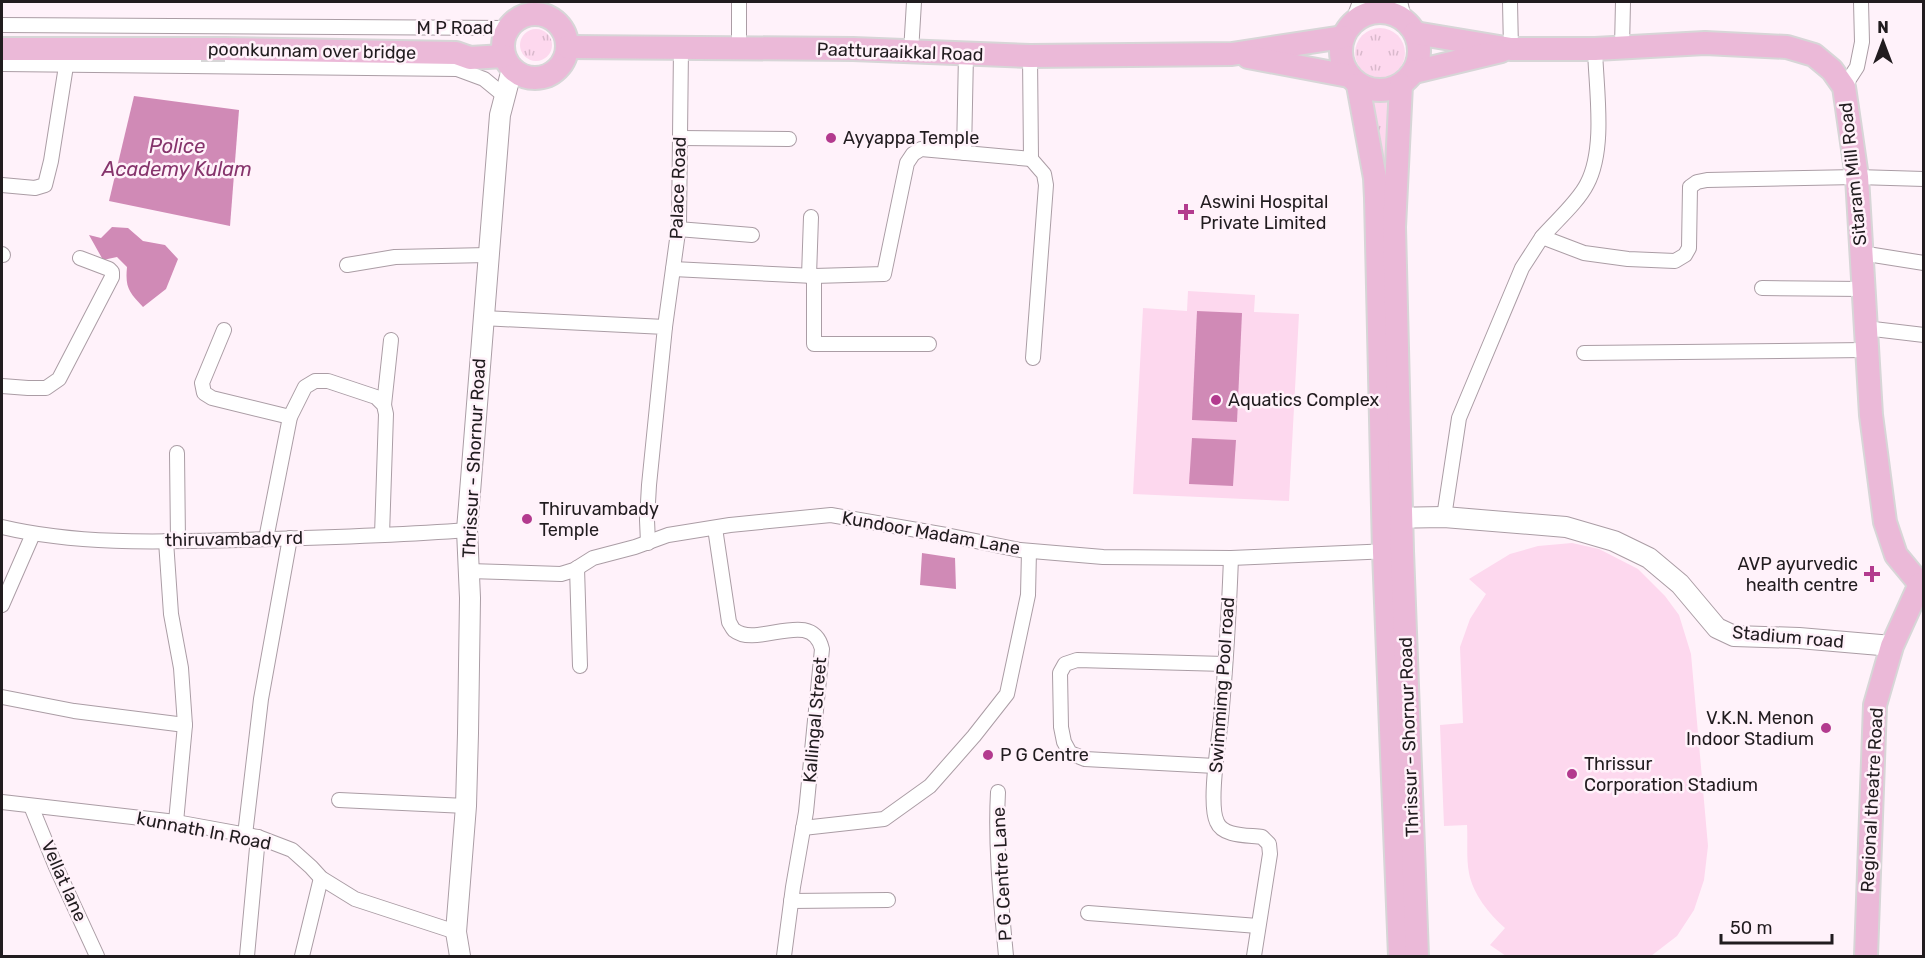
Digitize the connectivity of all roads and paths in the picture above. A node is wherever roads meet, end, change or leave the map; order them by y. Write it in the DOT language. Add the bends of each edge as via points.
graph roads {
  1 [pos="739,2"];
  2 [pos="914,2"];
  3 [pos="1510,2"];
  4 [pos="1623,2"];
  5 [pos="1861,2"];
  6 [pos="530,8"];
  7 [pos="1360,10"];
  8 [pos="1404,17"];
  9 [pos="2,25"];
  10 [pos="213,26"];
  11 [pos="1343,37"];
  12 [pos="567,47"];
  13 [pos="1622,47"];
  14 [pos="507,48"];
  15 [pos="681,48"];
  16 [pos="739,48"];
  17 [pos="1511,49"];
  18 [pos="1595,49"];
  19 [pos="2,50"];
  20 [pos="911,52"];
  21 [pos="966,54"];
  22 [pos="1232,54"];
  23 [pos="1030,57"];
  24 [pos="2,64"];
  25 [pos="66,66"];
  26 [pos="213,67"];
  27 [pos="1407,79"];
  28 [pos="1354,80"];
  29 [pos="1844,87"];
  30 [pos="506,97"];
  31 [pos="680,138"];
  32 [pos="789,139"];
  33 [pos="964,153"];
  34 [pos="1031,159"];
  35 [pos="1857,177"];
  36 [pos="1923,179"];
  37 [pos="2,185"];
  38 [pos="811,217"];
  39 [pos="678,229"];
  40 [pos="752,235"];
  41 [pos="1542,237"];
  42 [pos="1386,243"];
  43 [pos="1861,253"];
  44 [pos="488,255"];
  45 [pos="80,258"];
  46 [pos="1923,263"];
  47 [pos="348,265"];
  48 [pos="673,270"];
  49 [pos="812,276"];
  50 [pos="1762,288"];
  51 [pos="1863,289"];
  52 [pos="482,318"];
  53 [pos="665,327"];
  54 [pos="224,330"];
  55 [pos="1923,335"];
  56 [pos="391,339"];
  57 [pos="1866,339"];
  58 [pos="929,344"];
  59 [pos="1584,353"];
  60 [pos="1033,358"];
  61 [pos="2,386"];
  62 [pos="384,405"];
  63 [pos="290,417"];
  64 [pos="177,453"];
  65 [pos="1444,517"];
  66 [pos="1392,518"];
  67 [pos="2,527"];
  68 [pos="715,528"];
  69 [pos="467,530"];
  70 [pos="33,534"];
  71 [pos="382,535"];
  72 [pos="290,538"];
  73 [pos="266,539"];
  74 [pos="172,541"];
  75 [pos="648,543"];
  76 [pos="1029,551"];
  77 [pos="1393,551"];
  78 [pos="1231,558"];
  79 [pos="577,568"];
  80 [pos="469,571"];
  81 [pos="1922,585"];
  82 [pos="2,605"];
  83 [pos="1892,646"];
  84 [pos="1225,664"];
  85 [pos="580,666"];
  86 [pos="2,697"];
  87 [pos="185,725"];
  88 [pos="1215,766"];
  89 [pos="998,792"];
  90 [pos="339,800"];
  91 [pos="2,802"];
  92 [pos="32,806"];
  93 [pos="466,806"];
  94 [pos="176,822"];
  95 [pos="803,828"];
  96 [pos="251,836"];
  97 [pos="321,878"];
  98 [pos="888,900"];
  99 [pos="791,901"];
  100 [pos="1088,913"];
  101 [pos="1258,926"];
  102 [pos="456,932"];
  103 [pos="302,956"];
  104 [pos="98,957"];
  105 [pos="247,957"];
  106 [pos="460,957"];
  107 [pos="784,957"];
  108 [pos="1006,957"];
  109 [pos="1254,957"];
  110 [pos="1400,957"];
  111 [pos="1417,957"];
  112 [pos="1866,957"];
  1 -- 16 [label="street"];
  2 -- 20 [label="street"];
  3 -- 17 [label="street"];
  4 -- 13 [label="street"];
  5 -- 29 [label="street" via="1862,42 1857,67"];
  6 -- 12 [label="main road" via="560,25"];
  6 -- 14 [label="main road" via="516,20"];
  7 -- 8 [label="main road"];
  7 -- 11 [label="main road"];
  8 -- 17 [label="main road, Sitaram Mill Road"];
  8 -- 27 [label="main road" via="1419,46 1419,60"];
  9 -- 10 [label="street, M P Road"];
  10 -- 14 [label="street, M P Road" via="402,28"];
  10 -- 26 [label="street"];
  11 -- 22 [label="main road"];
  11 -- 28 [label="main road" via="1342,64"];
  12 -- 14 [label="main road" via="558,68 546,76 531,77"];
  12 -- 15 [label="main road, Paatturaaikkal Road"];
  13 -- 18 [label="main road, Sitaram Mill Road"];
  13 -- 29 [label="main road, Sitaram Mill Road" via="1788,47 1814,54"];
  14 -- 19 [label="main road, poonkunnam over bridge, bridge" via="470,58 456,52"];
  14 -- 30 [label="main road, Thrissur - Shornur Road"];
  15 -- 16 [label="main road, Paatturaaikkal Road"];
  15 -- 31 [label="street, Palace Road"];
  16 -- 20 [label="main road, Paatturaaikkal Road"];
  17 -- 18 [label="main road, Sitaram Mill Road"];
  17 -- 27 [label="main road"];
  18 -- 41 [label="street" via="1598,132 1594,169 1586,186"];
  20 -- 21 [label="main road, Paatturaaikkal Road"];
  21 -- 23 [label="main road, Paatturaaikkal Road"];
  21 -- 33 [label="street"];
  22 -- 23 [label="main road, Paatturaaikkal Road"];
  22 -- 28 [label="main road"];
  23 -- 34 [label="street"];
  24 -- 25 [label="street"];
  25 -- 26 [label="street"];
  25 -- 37 [label="street" via="45,185"];
  26 -- 30 [label="street" via="457,69 484,79"];
  27 -- 28 [label="main road" via="1391,90 1380,91"];
  27 -- 42 [label="main road" via="1394,218"];
  28 -- 42 [label="main road"];
  29 -- 35 [label="main road, Sitaram Mill Road"];
  30 -- 44 [label="main road, Thrissur - Shornur Road" via="500,116"];
  31 -- 32 [label="street"];
  31 -- 39 [label="street, Palace Road"];
  33 -- 34 [label="street"];
  33 -- 49 [label="street" via="921,149 912,154 884,274"];
  34 -- 60 [label="street" via="1044,174 1046,185"];
  35 -- 36 [label="street"];
  35 -- 41 [label="street" via="1696,182 1690,188 1689,248 1675,261 1584,253"];
  35 -- 43 [label="main road, Sitaram Mill Road"];
  38 -- 49 [label="street"];
  39 -- 40 [label="street"];
  39 -- 48 [label="street, Palace Road"];
  41 -- 65 [label="street" via="1521,268 1459,418"];
  42 -- 66 [label="main road, Thrissur - Shornur Road"];
  43 -- 46 [label="street"];
  43 -- 51 [label="main road, Sitaram Mill Road"];
  44 -- 47 [label="street" via="395,257"];
  44 -- 52 [label="main road, Thrissur - Shornur Road"];
  45 -- 61 [label="street" via="108,269 112,277 59,379 46,388"];
  48 -- 49 [label="street"];
  48 -- 53 [label="street, Palace Road"];
  49 -- 58 [label="street" via="814,344"];
  50 -- 51 [label="street"];
  51 -- 57 [label="main road, Sitaram Mill Road"];
  52 -- 53 [label="street"];
  52 -- 69 [label="main road, Thrissur - Shornur Road"];
  53 -- 75 [label="street, Palace Road" via="649,485"];
  54 -- 63 [label="street" via="202,383 204,393 212,399"];
  55 -- 57 [label="street"];
  56 -- 62 [label="street"];
  57 -- 59 [label="street"];
  57 -- 81 [label="main road, Sitaram Mill Road" via="1885,522 1896,555"];
  62 -- 63 [label="street" via="376,398 328,381 315,381 305,387"];
  62 -- 71 [label="street"];
  63 -- 73 [label="street"];
  64 -- 74 [label="street"];
  65 -- 66 [label="main road, Stadium road"];
  65 -- 83 [label="main road, Stadium road" via="1566,527 1614,541 1649,558 1680,584 1717,628 1734,636"];
  66 -- 77 [label="main road, Thrissur - Shornur Road"];
  67 -- 70 [label="street, thiruvambady rd"];
  68 -- 75 [label="street, Kundoor Madam Lane" via="668,535"];
  68 -- 76 [label="street, Kundoor Madam Lane" via="831,515"];
  68 -- 95 [label="street, Kallingal Street" via="729,622 734,630 747,634 812,631 822,649"];
  69 -- 71 [label="street, thiruvambady rd"];
  69 -- 80 [label="main road, Thrissur - Shornur Road"];
  70 -- 74 [label="street, thiruvambady rd"];
  70 -- 82 [label="street"];
  71 -- 72 [label="street, thiruvambady rd"];
  72 -- 73 [label="street, thiruvambady rd"];
  72 -- 96 [label="street" via="261,699"];
  73 -- 74 [label="street, thiruvambady rd"];
  74 -- 87 [label="street" via="171,614 181,668"];
  75 -- 79 [label="street, Kundoor Madam Lane" via="592,558"];
  76 -- 78 [label="street, Kundoor Madam Lane" via="1103,557"];
  76 -- 95 [label="street" via="1028,595 1007,694 974,736 930,786 884,819"];
  77 -- 78 [label="street, Kundoor Madam Lane"];
  77 -- 110 [label="main road"];
  77 -- 111 [label="main road, Thrissur - Shornur Road"];
  78 -- 84 [label="street, Swimmimg Pool road"];
  79 -- 80 [label="street, Kundoor Madam Lane" via="561,574"];
  79 -- 85 [label="street"];
  80 -- 93 [label="main road, Thrissur - Shornur Road"];
  81 -- 83 [label="main road"];
  83 -- 112 [label="main road, Regional theatre Road" via="1875,705"];
  84 -- 88 [label="street, Swimmimg Pool road"];
  84 -- 88 [label="street" via="1077,660 1065,664 1060,673 1060,728 1070,753 1085,759"];
  86 -- 87 [label="street"];
  87 -- 94 [label="street"];
  88 -- 101 [label="street, Swimmimg Pool road" via="1217,824 1226,832 1262,837 1269,844"];
  89 -- 108 [label="street, P G Centre Lane"];
  90 -- 93 [label="street"];
  91 -- 92 [label="street, kunnath ln Road"];
  92 -- 94 [label="street, kunnath ln Road"];
  92 -- 104 [label="street, Vellat lane"];
  93 -- 102 [label="main road, Thrissur - Shornur Road"];
  94 -- 96 [label="street, kunnath ln Road"];
  95 -- 99 [label="street, Kallingal Street"];
  96 -- 97 [label="street, kunnath ln Road" via="292,850"];
  96 -- 105 [label="street"];
  97 -- 102 [label="street, kunnath ln Road" via="355,899"];
  97 -- 103 [label="street"];
  98 -- 99 [label="street"];
  99 -- 107 [label="street, Kallingal Street"];
  100 -- 101 [label="street"];
  101 -- 109 [label="street"];
  102 -- 106 [label="main road, Thrissur - Shornur Road"];
}
